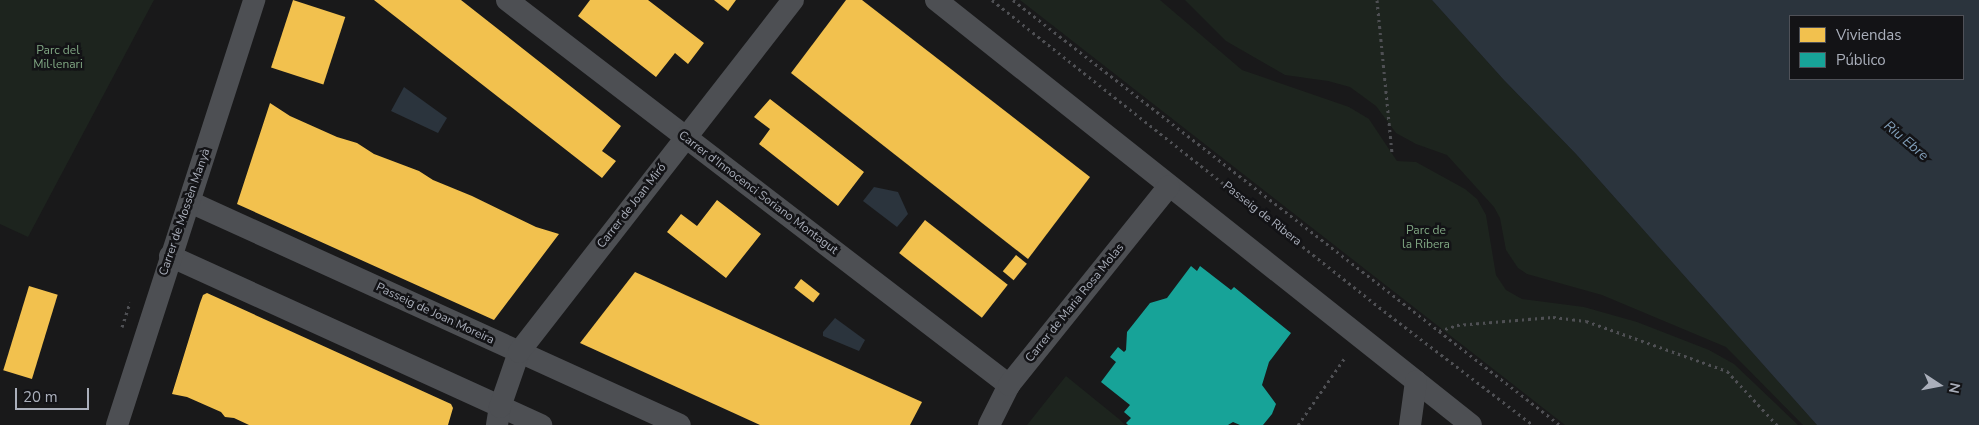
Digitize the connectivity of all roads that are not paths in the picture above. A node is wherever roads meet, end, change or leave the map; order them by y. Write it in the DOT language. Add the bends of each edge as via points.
graph roads {
  1 [pos="254,0"];
  2 [pos="508,0"];
  3 [pos="793,0"];
  4 [pos="936,0"];
  5 [pos="685,138"];
  6 [pos="1169,186"];
  7 [pos="190,202"];
  8 [pos="170,256"];
  9 [pos="519,352"];
  10 [pos="1416,381"];
  11 [pos="1009,385"];
  12 [pos="499,416"];
  13 [pos="117,425"];
  14 [pos="541,425"];
  15 [pos="680,425"];
  16 [pos="989,425"];
  17 [pos="1410,425"];
  18 [pos="1471,425"];
  1 -- 7 [label="street, Carrer de Mossèn Manyà"];
  2 -- 5 [label="street, Carrer d'Innocenci Soriano Montagut"];
  3 -- 5 [label="street, Carrer de Joan Miró"];
  4 -- 6 [label="street"];
  5 -- 9 [label="street, Carrer de Joan Miró"];
  5 -- 11 [label="street, Carrer d'Innocenci Soriano Montagut"];
  6 -- 10 [label="street"];
  6 -- 11 [label="street, Carrer de Maria Rosa Molas"];
  7 -- 8 [label="street, Carrer de Mossèn Manyà"];
  7 -- 9 [label="street, Passeig de Joan Moreira"];
  8 -- 12 [label="street"];
  8 -- 13 [label="street, Carrer de Mossèn Manyà"];
  9 -- 12 [label="street, Carrer de Joan Miró"];
  9 -- 15 [label="street, Passeig de Joan Moreira"];
  10 -- 17 [label="street"];
  10 -- 18 [label="street"];
  11 -- 16 [label="street, Carrer de Maria Rosa Molas"];
  12 -- 14 [label="street"];
}
